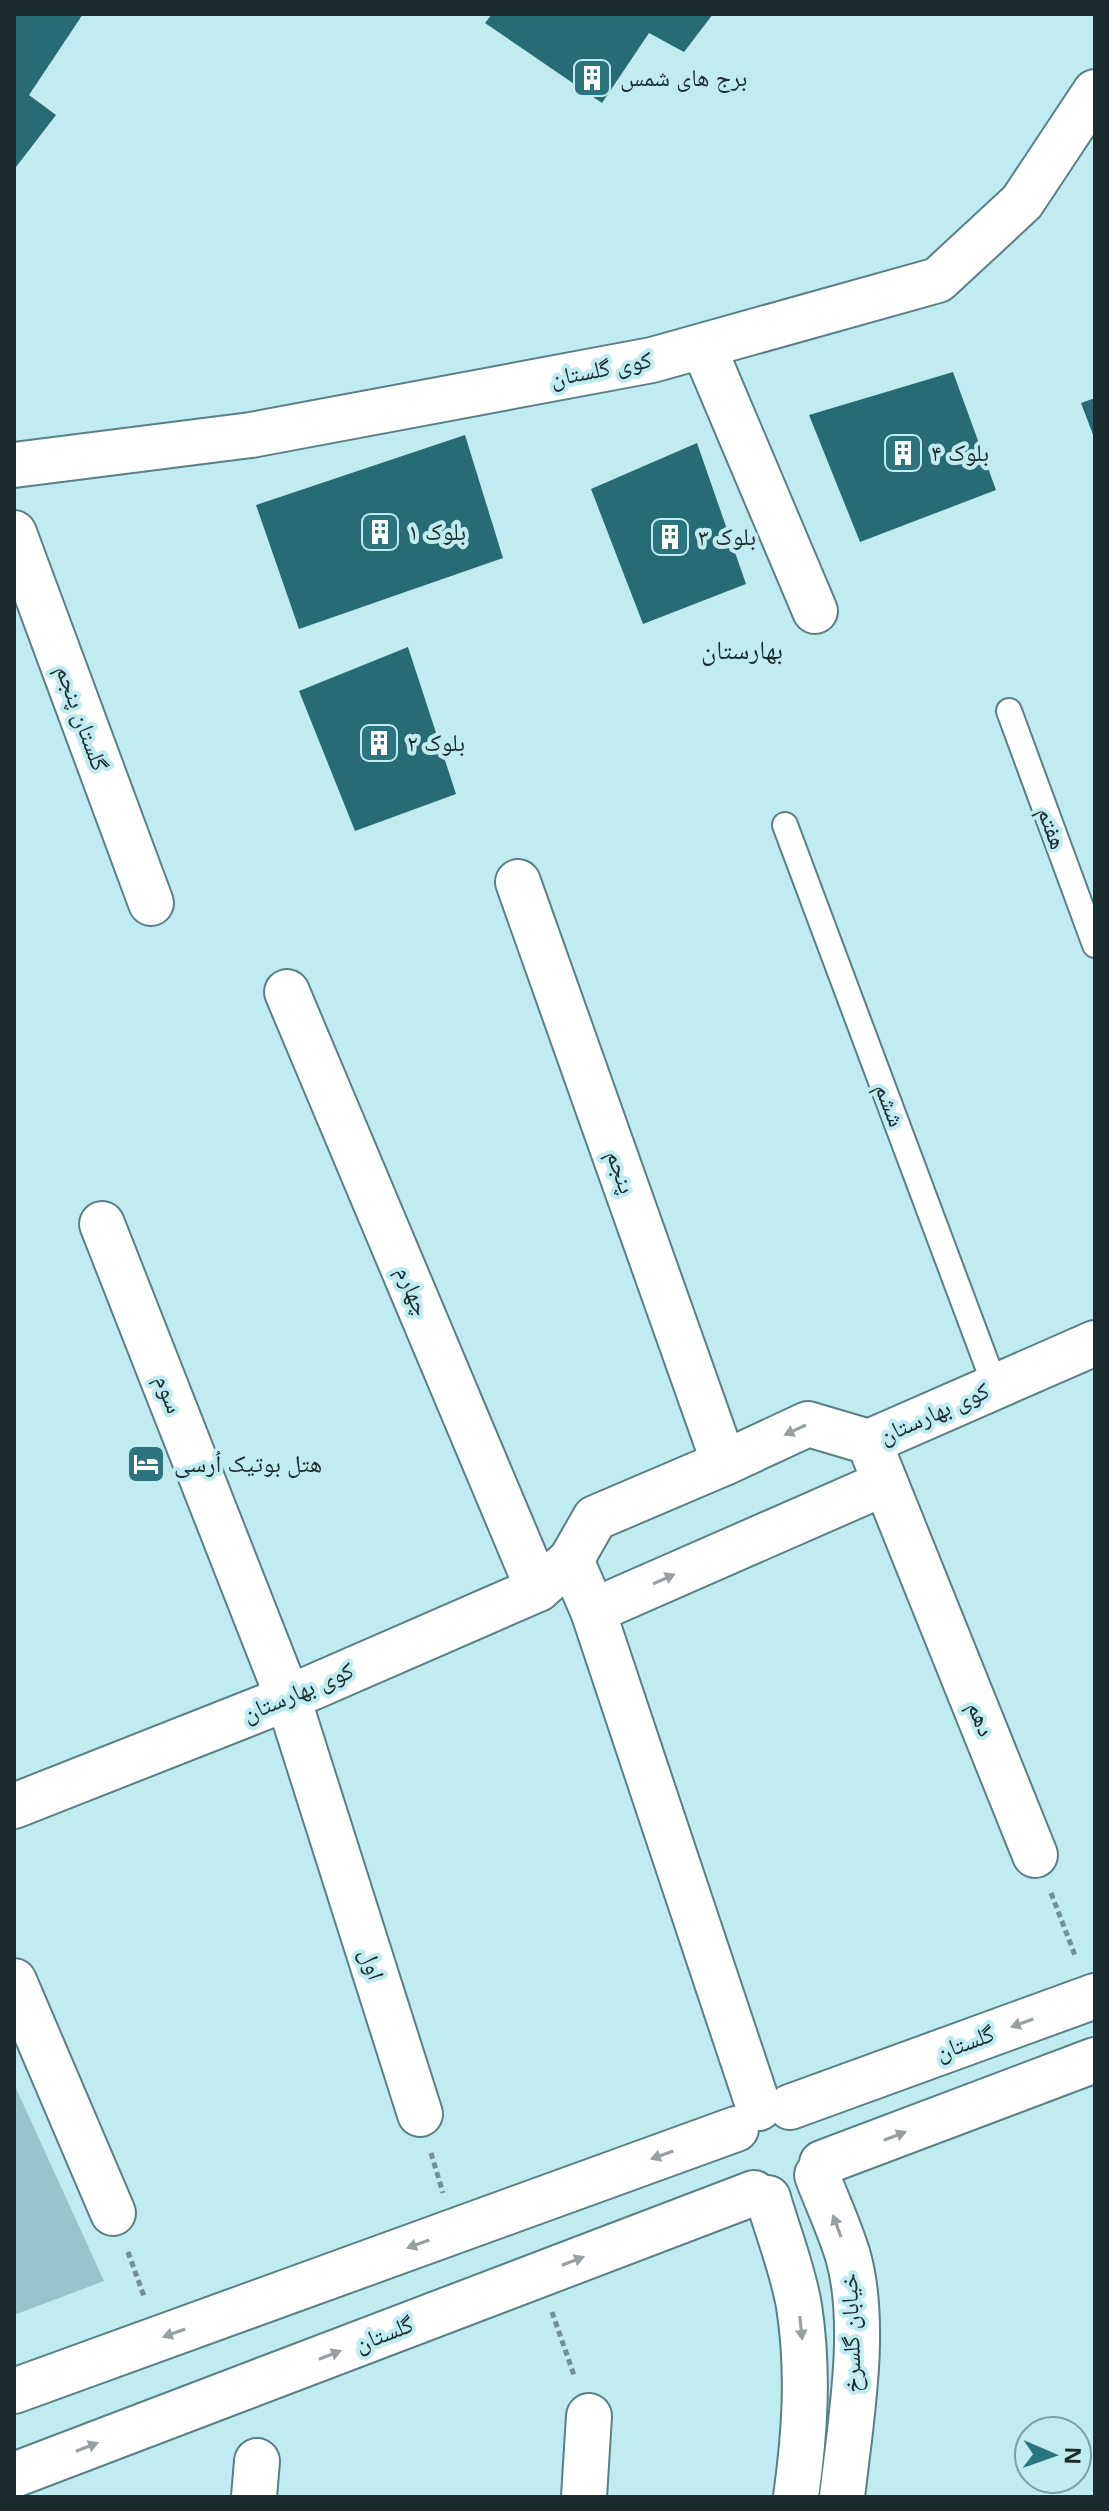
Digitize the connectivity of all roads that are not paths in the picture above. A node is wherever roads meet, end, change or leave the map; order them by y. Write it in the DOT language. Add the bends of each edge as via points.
graph roads {
  1 [pos="1095,92"];
  2 [pos="703,346"];
  3 [pos="14,465"];
  4 [pos="14,533"];
  5 [pos="815,611"];
  6 [pos="1009,711"];
  7 [pos="785,825"];
  8 [pos="518,882"];
  9 [pos="151,903"];
  10 [pos="1095,945"];
  11 [pos="287,992"];
  12 [pos="102,1224"];
  13 [pos="1095,1343"];
  14 [pos="995,1386"];
  15 [pos="869,1442"];
  16 [pos="724,1463"];
  17 [pos="885,1483"];
  18 [pos="571,1560"];
  19 [pos="538,1589"];
  20 [pos="593,1611"];
  21 [pos="288,1698"];
  22 [pos="14,1806"];
  23 [pos="1035,1855"];
  24 [pos="14,1981"];
  25 [pos="1094,1996"];
  26 [pos="1095,2060"];
  27 [pos="420,2114"];
  28 [pos="762,2115"];
  29 [pos="819,2169"];
  30 [pos="761,2196"];
  31 [pos="113,2213"];
  32 [pos="14,2391"];
  33 [pos="589,2416"];
  34 [pos="14,2475"];
  35 [pos="584,2497"];
  36 [pos="796,2497"];
  37 [pos="842,2497"];
  1 -- 2 [label="street, کوی گلستان" via="1022,202 938,280"];
  2 -- 3 [label="street, کوی گلستان" via="251,435"];
  2 -- 5 [label="street"];
  4 -- 9 [label="street, گلستان پنجم"];
  6 -- 10 [label="lane, هفتم"];
  7 -- 14 [label="lane, ششم"];
  8 -- 16 [label="street, پنجم"];
  11 -- 19 [label="street, چهارم"];
  12 -- 21 [label="street, سوم"];
  13 -- 14 [label="street, کوی بهارستان"];
  14 -- 15 [label="street, کوی بهارستان"];
  15 -- 16 [label="street, کوی بهارستان, one-way" via="808,1424"];
  15 -- 17 [label="street, دهم"];
  16 -- 18 [label="street, کوی بهارستان" via="595,1518"];
  20 -- 17 [label="street, کوی بهارستان, one-way"];
  17 -- 23 [label="street, دهم"];
  18 -- 19 [label="street, کوی بهارستان"];
  18 -- 20 [label="street"];
  19 -- 21 [label="street, کوی بهارستان"];
  20 -- 28 [label="street"];
  21 -- 22 [label="street, کوی بهارستان"];
  21 -- 27 [label="street, اول"];
  24 -- 31 [label="street"];
  25 -- 28 [label="street, گلستان, one-way"];
  29 -- 26 [label="street, one-way"];
  28 -- 29 [label="street" via="803,2114 814,2124 821,2138"];
  28 -- 30 [label="street" via="731,2143 730,2158 742,2184"];
  28 -- 32 [label="street, گلستان, one-way"];
  29 -- 30 [label="street" via="794,2196"];
  37 -- 29 [label="street, خیابان گلسرخ, one-way" via="855,2390 855,2307 848,2258"];
  34 -- 30 [label="street, گلستان, one-way" via="538,2274"];
  30 -- 36 [label="street, خیابان گلسرخ, one-way" via="799,2303 804,2440"];
  33 -- 35 [label="street"];
}
